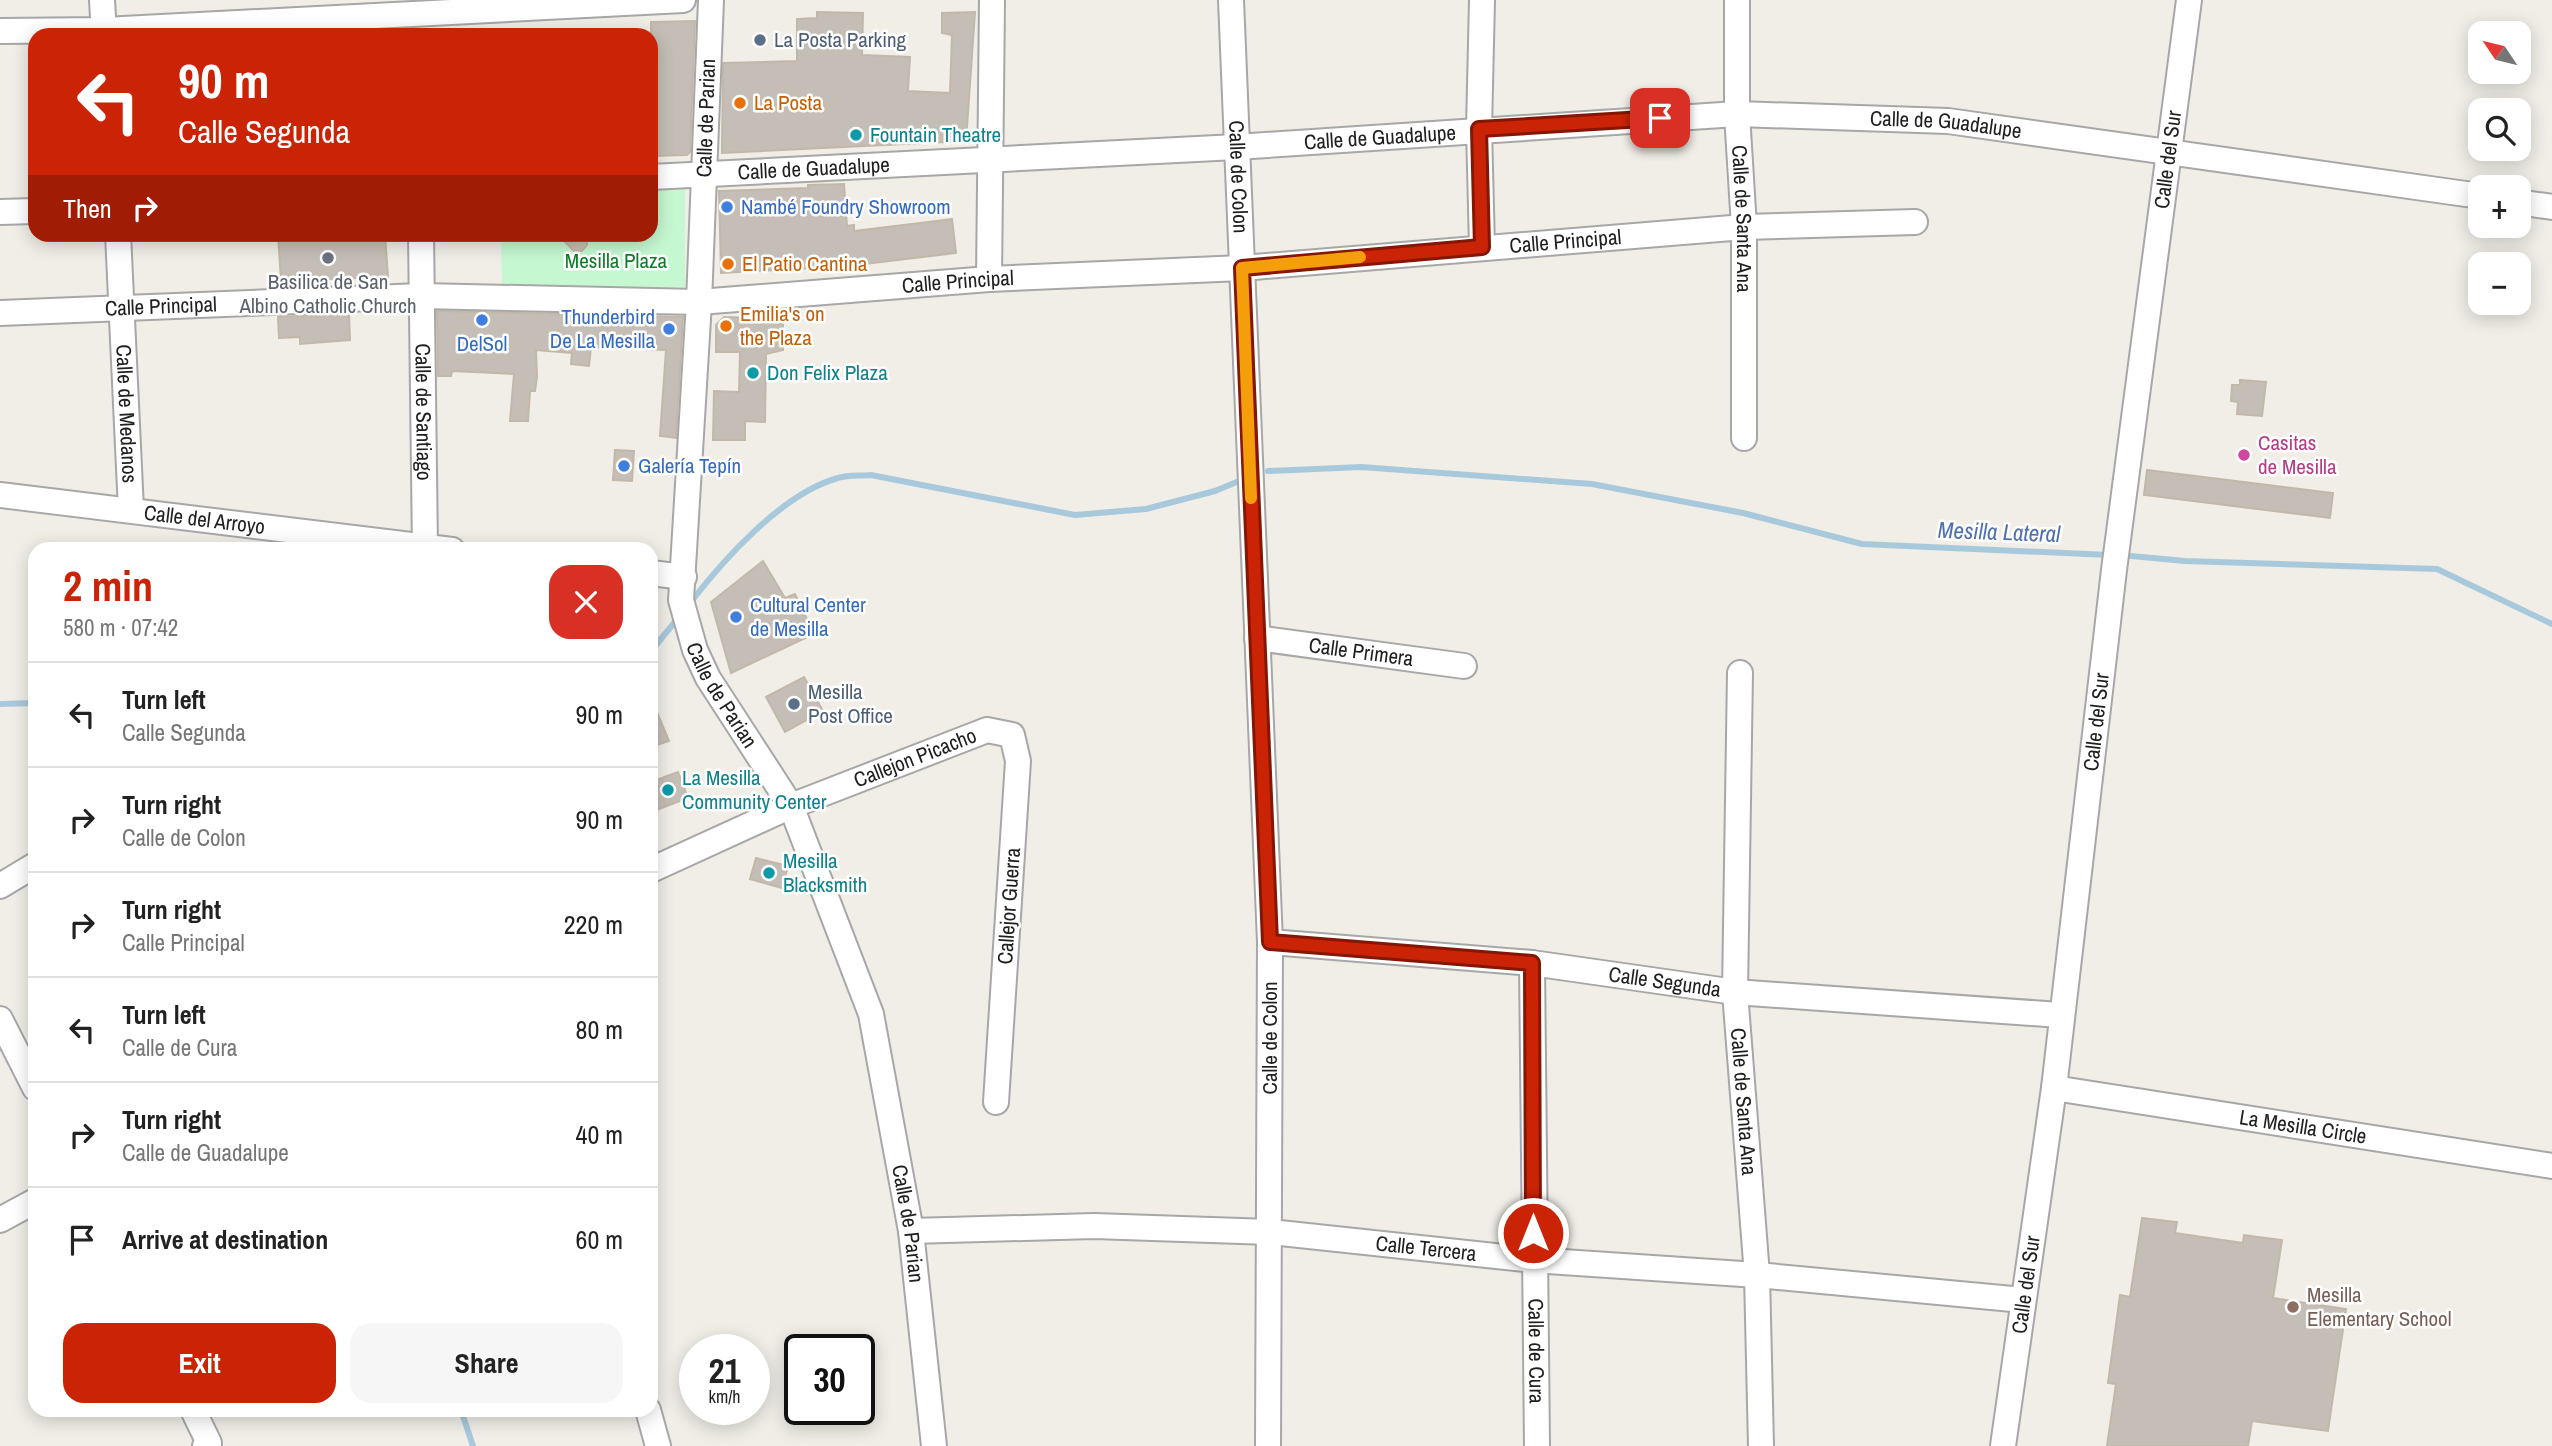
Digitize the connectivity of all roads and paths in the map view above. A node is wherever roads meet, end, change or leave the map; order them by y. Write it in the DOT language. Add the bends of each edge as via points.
graph roads {
  1 [pos="102,0"];
  2 [pos="683,0"];
  3 [pos="710,0"];
  4 [pos="992,0"];
  5 [pos="1231,0"];
  6 [pos="1482,0"];
  7 [pos="1737,0"];
  8 [pos="2189,0"];
  9 [pos="414,17"];
  10 [pos="104,28"];
  11 [pos="187,28"];
  12 [pos="0,31"];
  13 [pos="28,31"];
  14 [pos="1737,114"];
  15 [pos="1479,129"];
  16 [pos="1236,147"];
  17 [pos="2167,150"];
  18 [pos="990,158"];
  19 [pos="704,175"];
  20 [pos="658,177"];
  21 [pos="2468,194"];
  22 [pos="2531,204"];
  23 [pos="2552,207"];
  24 [pos="28,211"];
  25 [pos="0,212"];
  26 [pos="1915,222"];
  27 [pos="1744,227"];
  28 [pos="119,242"];
  29 [pos="421,242"];
  30 [pos="1482,247"];
  31 [pos="1242,268"];
  32 [pos="989,279"];
  33 [pos="421,296"];
  34 [pos="699,302"];
  35 [pos="123,310"];
  36 [pos="0,313"];
  37 [pos="1744,438"];
  38 [pos="0,495"];
  39 [pos="131,510"];
  40 [pos="379,542"];
  41 [pos="425,542"];
  42 [pos="658,574"];
  43 [pos="684,577"];
  44 [pos="1257,638"];
  45 [pos="1464,666"];
  46 [pos="1740,673"];
  47 [pos="988,730"];
  48 [pos="791,806"];
  49 [pos="658,867"];
  50 [pos="28,869"];
  51 [pos="0,886"];
  52 [pos="1270,942"];
  53 [pos="1532,963"];
  54 [pos="1735,992"];
  55 [pos="2060,1015"];
  56 [pos="0,1019"];
  57 [pos="28,1074"];
  58 [pos="2054,1088"];
  59 [pos="996,1101"];
  60 [pos="2552,1166"];
  61 [pos="28,1204"];
  62 [pos="0,1220"];
  63 [pos="911,1231"];
  64 [pos="1270,1232"];
  65 [pos="1534,1260"];
  66 [pos="1757,1275"];
  67 [pos="2023,1300"];
  68 [pos="196,1417"];
  69 [pos="650,1417"];
  70 [pos="205,1446"];
  71 [pos="658,1446"];
  72 [pos="934,1446"];
  73 [pos="1268,1446"];
  74 [pos="1536,1446"];
  75 [pos="1761,1446"];
  76 [pos="2003,1446"];
  1 -- 10 [label="street"];
  2 -- 9 [label="street"];
  3 -- 19 [label="street, Calle de Parian"];
  4 -- 18 [label="street"];
  5 -- 16 [label="street, Calle de Colon"];
  6 -- 15 [label="street"];
  7 -- 14 [label="street, Calle de Santa Ana"];
  8 -- 17 [label="street, Calle del Sur"];
  9 -- 11 [label="street"];
  12 -- 13 [label="street"];
  14 -- 15 [label="street, Calle de Guadalupe"];
  14 -- 17 [label="street, Calle de Guadalupe" via="1948,121"];
  14 -- 27 [label="street, Calle de Santa Ana"];
  15 -- 16 [label="street, Calle de Guadalupe"];
  15 -- 30 [label="street"];
  16 -- 18 [label="street, Calle de Guadalupe"];
  16 -- 31 [label="street, Calle de Colon"];
  17 -- 21 [label="street, Calle de Guadalupe"];
  17 -- 55 [label="street, Calle del Sur"];
  18 -- 19 [label="street, Calle de Guadalupe"];
  18 -- 32 [label="street"];
  19 -- 20 [label="street, Calle de Guadalupe"];
  19 -- 34 [label="street, Calle de Parian"];
  22 -- 23 [label="street"];
  24 -- 25 [label="street"];
  26 -- 27 [label="street, Calle Principal"];
  27 -- 30 [label="street, Calle Principal"];
  27 -- 37 [label="street, Calle de Santa Ana"];
  28 -- 35 [label="street, Calle de Medanos"];
  29 -- 33 [label="street, Calle de Santiago"];
  30 -- 31 [label="street, Calle Principal"];
  31 -- 32 [label="street, Calle Principal"];
  31 -- 44 [label="street, Calle de Colon"];
  32 -- 34 [label="street, Calle Principal"];
  33 -- 34 [label="street, Calle Principal"];
  33 -- 35 [label="street, Calle Principal"];
  33 -- 41 [label="street, Calle de Santiago"];
  34 -- 43 [label="street, Calle de Parian"];
  35 -- 36 [label="street, Calle Principal"];
  35 -- 39 [label="street, Calle de Medanos"];
  38 -- 39 [label="street, Calle del Arroyo"];
  39 -- 40 [label="street, Calle del Arroyo"];
  42 -- 43 [label="street"];
  43 -- 48 [label="street, Calle de Parian" via="681,600 708,678"];
  44 -- 45 [label="street, Calle Primera"];
  44 -- 52 [label="street, Calle de Colon"];
  46 -- 54 [label="street, Calle de Santa Ana"];
  47 -- 48 [label="street, Callejon Picacho"];
  47 -- 59 [label="street, Callejor Guerra" via="1012,736 1018,761"];
  48 -- 49 [label="street, Callejon Picacho"];
  48 -- 63 [label="street, Calle de Parian" via="871,1014"];
  50 -- 51 [label="street"];
  52 -- 53 [label="street, Calle Segunda"];
  52 -- 64 [label="street, Calle de Colon"];
  53 -- 54 [label="street, Calle Segunda"];
  53 -- 65 [label="street, Calle de Cura"];
  54 -- 55 [label="street, Calle Segunda"];
  54 -- 66 [label="street, Calle de Santa Ana"];
  55 -- 58 [label="street, Calle del Sur"];
  56 -- 57 [label="street"];
  58 -- 60 [label="street, La Mesilla Circle"];
  58 -- 67 [label="street, Calle del Sur"];
  61 -- 62 [label="street"];
  63 -- 64 [label="street, Calle Tercera" via="1094,1226"];
  63 -- 72 [label="street, Calle de Parian"];
  64 -- 65 [label="street, Calle Tercera"];
  64 -- 73 [label="street, Calle de Colon"];
  65 -- 66 [label="street, Calle Tercera"];
  65 -- 74 [label="street, Calle de Cura"];
  66 -- 67 [label="street, Calle Tercera"];
  66 -- 75 [label="street, Calle de Santa Ana"];
  67 -- 76 [label="street, Calle del Sur"];
  68 -- 70 [label="street" via="209,1443"];
  69 -- 71 [label="street"];
}
